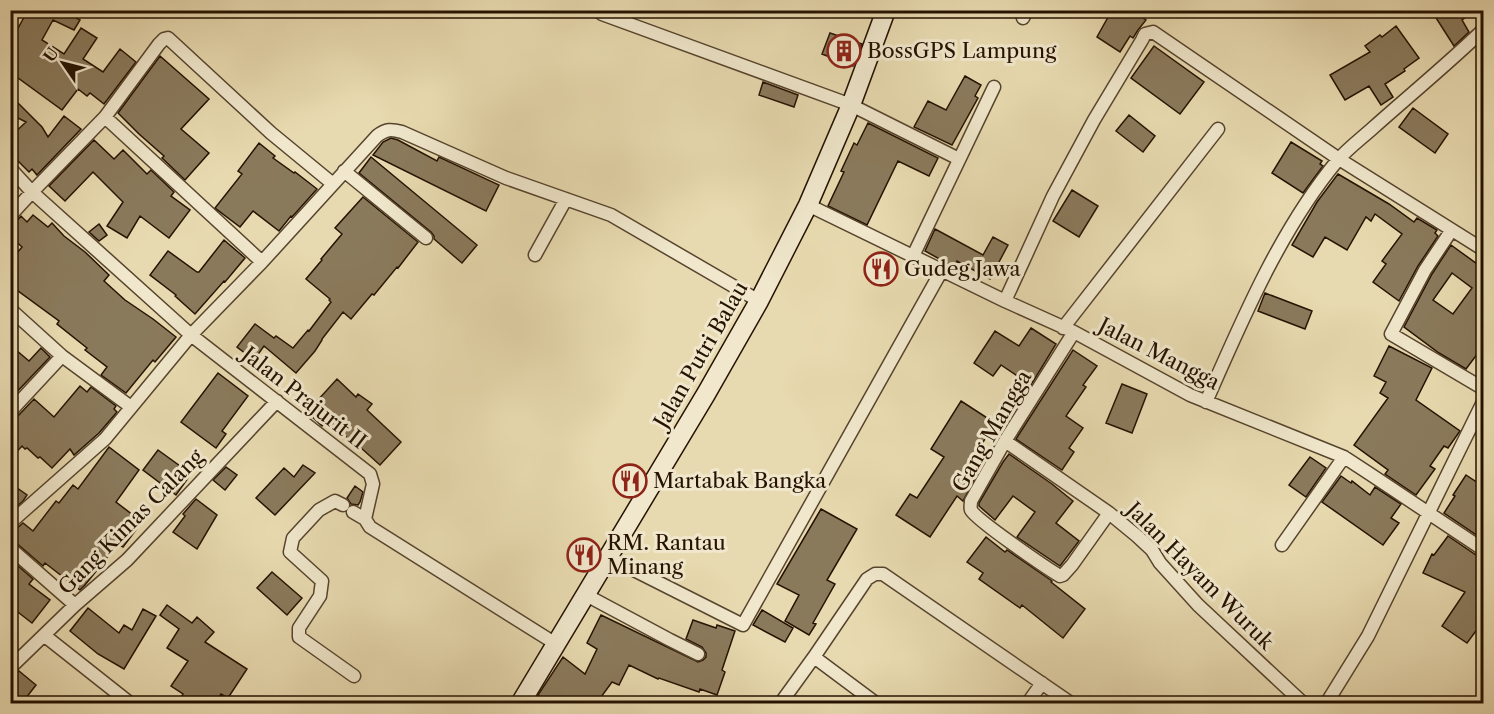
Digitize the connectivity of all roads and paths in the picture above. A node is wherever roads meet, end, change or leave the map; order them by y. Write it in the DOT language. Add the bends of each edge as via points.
graph roads {
  1 [pos="597,10"];
  2 [pos="886,10"];
  3 [pos="1484,29"];
  4 [pos="994,87"];
  5 [pos="851,105"];
  6 [pos="105,117"];
  7 [pos="1218,129"];
  8 [pos="959,159"];
  9 [pos="1339,159"];
  10 [pos="10,168"];
  11 [pos="344,171"];
  12 [pos="333,184"];
  13 [pos="32,192"];
  14 [pos="566,199"];
  15 [pos="808,205"];
  16 [pos="10,216"];
  17 [pos="1451,231"];
  18 [pos="426,238"];
  19 [pos="1484,250"];
  20 [pos="535,255"];
  21 [pos="913,256"];
  22 [pos="262,262"];
  23 [pos="942,270"];
  24 [pos="759,301"];
  25 [pos="1005,302"];
  26 [pos="10,309"];
  27 [pos="1068,330"];
  28 [pos="191,335"];
  29 [pos="62,356"];
  30 [pos="1484,389"];
  31 [pos="277,401"];
  32 [pos="1483,401"];
  33 [pos="1206,402"];
  34 [pos="131,408"];
  35 [pos="10,412"];
  36 [pos="1005,441"];
  37 [pos="1344,457"];
  38 [pos="1109,513"];
  39 [pos="1429,513"];
  40 [pos="365,519"];
  41 [pos="10,523"];
  42 [pos="1282,545"];
  43 [pos="10,548"];
  44 [pos="1484,550"];
  45 [pos="608,557"];
  46 [pos="585,595"];
  47 [pos="75,605"];
  48 [pos="45,636"];
  49 [pos="556,644"];
  50 [pos="698,654"];
  51 [pos="814,657"];
  52 [pos="10,668"];
  53 [pos="354,676"];
  54 [pos="1042,683"];
  55 [pos="131,704"];
  56 [pos="520,704"];
  57 [pos="780,704"];
  58 [pos="877,704"];
  59 [pos="1027,704"];
  60 [pos="1072,704"];
  61 [pos="1304,704"];
  62 [pos="1326,704"];
  1 -- 5 [label="street"];
  2 -- 5 [label="main road, Jalan Putri Balau"];
  3 -- 9 [label="street"];
  4 -- 8 [label="street"];
  5 -- 8 [label="street"];
  5 -- 15 [label="main road, Jalan Putri Balau"];
  6 -- 12 [label="street" via="159,44 168,38"];
  6 -- 13 [label="street"];
  6 -- 22 [label="street"];
  7 -- 27 [label="street, Gang Mangga"];
  8 -- 21 [label="street"];
  9 -- 17 [label="street"];
  9 -- 25 [label="street" via="1149,32 1053,196"];
  9 -- 33 [label="street" via="1293,225 1251,300"];
  10 -- 13 [label="street, Jalan Prajurit II"];
  11 -- 12 [label="street"];
  11 -- 14 [label="street" via="376,136 389,129"];
  11 -- 18 [label="street"];
  12 -- 22 [label="street"];
  13 -- 16 [label="street"];
  13 -- 28 [label="street, Jalan Prajurit II"];
  14 -- 20 [label="street"];
  14 -- 24 [label="street" via="611,215"];
  15 -- 21 [label="street, Jalan Mangga"];
  15 -- 24 [label="main road, Jalan Putri Balau"];
  17 -- 19 [label="street"];
  17 -- 30 [label="street" via="1391,334"];
  21 -- 23 [label="street, Jalan Mangga"];
  22 -- 28 [label="street"];
  23 -- 25 [label="street, Jalan Mangga"];
  23 -- 45 [label="street" via="743,625"];
  24 -- 45 [label="main road, Jalan Putri Balau"];
  25 -- 27 [label="street, Jalan Mangga"];
  26 -- 29 [label="street"];
  27 -- 33 [label="street, Jalan Mangga"];
  27 -- 36 [label="street, Gang Mangga"];
  28 -- 31 [label="street, Jalan Prajurit II"];
  28 -- 34 [label="street"];
  29 -- 34 [label="street"];
  29 -- 35 [label="street"];
  31 -- 40 [label="street, Jalan Prajurit II" via="370,474 374,484"];
  31 -- 47 [label="street, Gang Kimas Calang" via="127,560"];
  32 -- 39 [label="street"];
  33 -- 37 [label="street, Jalan Mangga"];
  34 -- 41 [label="street" via="105,439"];
  36 -- 38 [label="street, Jalan Hayam Wuruk"];
  36 -- 38 [label="street, Gang Mangga" via="971,501 971,511 1032,557 1063,576"];
  37 -- 39 [label="street, Jalan Mangga"];
  37 -- 42 [label="street"];
  38 -- 61 [label="street, Jalan Hayam Wuruk" via="1152,550 1198,605"];
  39 -- 44 [label="street, Jalan Mangga"];
  39 -- 62 [label="street" via="1368,636"];
  40 -- 49 [label="street" via="379,534"];
  40 -- 53 [label="street" via="335,501 319,510 294,538 290,552 322,581 320,596 299,628 299,637"];
  43 -- 47 [label="street"];
  45 -- 46 [label="main road, Jalan Putri Balau"];
  46 -- 49 [label="main road, Jalan Putri Balau"];
  46 -- 50 [label="street"];
  47 -- 48 [label="street, Gang Kimas Calang"];
  48 -- 52 [label="street, Gang Kimas Calang"];
  48 -- 55 [label="street"];
  49 -- 56 [label="main road, Jalan Putri Balau"];
  51 -- 54 [label="street" via="867,579 883,574"];
  51 -- 57 [label="street"];
  51 -- 58 [label="street"];
  54 -- 59 [label="street"];
  54 -- 60 [label="street"];
}
